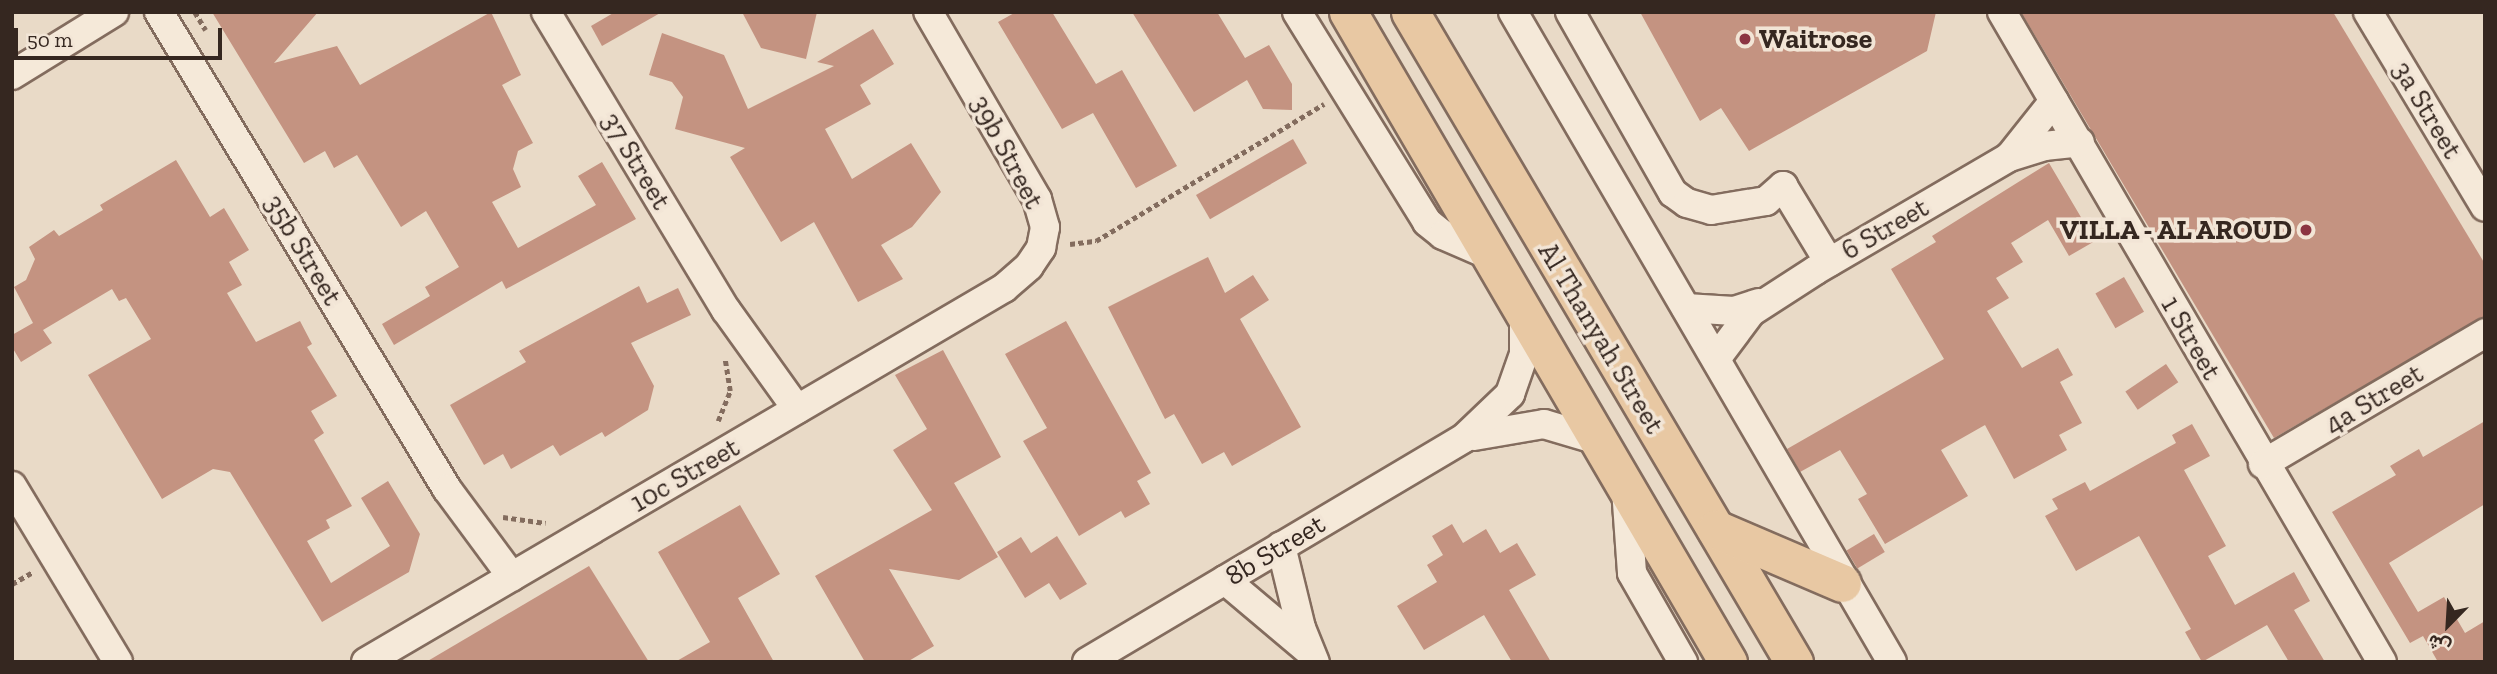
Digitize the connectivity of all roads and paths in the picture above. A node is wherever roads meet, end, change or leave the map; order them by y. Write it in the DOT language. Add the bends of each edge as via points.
graph roads {
  1 [pos="114,12"];
  2 [pos="159,12"];
  3 [pos="195,12"];
  4 [pos="546,12"];
  5 [pos="928,12"];
  6 [pos="1297,12"];
  7 [pos="1348,12"];
  8 [pos="1410,12"];
  9 [pos="1513,12"];
  10 [pos="1570,12"];
  11 [pos="2002,12"];
  12 [pos="2368,12"];
  13 [pos="209,36"];
  14 [pos="1377,62"];
  15 [pos="12,75"];
  16 [pos="1346,91"];
  17 [pos="2054,101"];
  18 [pos="2080,142"];
  19 [pos="1494,156"];
  20 [pos="2009,157"];
  21 [pos="2485,207"];
  22 [pos="1041,248"];
  23 [pos="1489,256"];
  24 [pos="1823,266"];
  25 [pos="1004,288"];
  26 [pos="1762,302"];
  27 [pos="1686,308"];
  28 [pos="1523,312"];
  29 [pos="2485,333"];
  30 [pos="722,354"];
  31 [pos="1716,359"];
  32 [pos="788,415"];
  33 [pos="711,430"];
  34 [pos="1464,438"];
  35 [pos="1601,441"];
  36 [pos="2263,464"];
  37 [pos="12,486"];
  38 [pos="1626,486"];
  39 [pos="493,511"];
  40 [pos="558,520"];
  41 [pos="1716,529"];
  42 [pos="1281,546"];
  43 [pos="1225,580"];
  44 [pos="503,582"];
  45 [pos="1842,583"];
  46 [pos="1132,649"];
  47 [pos="1312,656"];
  48 [pos="118,662"];
  49 [pos="366,662"];
  50 [pos="1087,662"];
  51 [pos="1683,662"];
  52 [pos="1728,662"];
  53 [pos="1794,662"];
  54 [pos="1892,662"];
  55 [pos="2382,662"];
  1 -- 15 [label="street"];
  2 -- 44 [label="street, 35b Street"];
  3 -- 13 [label="path"];
  4 -- 32 [label="street, 37 Street"];
  5 -- 22 [label="street, 39b Street" via="1037,199 1045,227"];
  6 -- 16 [label="street"];
  7 -- 14 [label="main road, Al Thanyah Street"];
  8 -- 19 [label="main road, Al Thanyah Street"];
  9 -- 27 [label="street"];
  10 -- 24 [label="street" via="1680,199 1711,209 1777,192"];
  11 -- 17 [label="street, 1 Street"];
  12 -- 21 [label="street, 3a Street"];
  14 -- 19 [label="main road" via="1388,43 1403,45 1450,122"];
  14 -- 23 [label="main road, Al Thanyah Street"];
  16 -- 22 [label="path" via="1096,241"];
  16 -- 23 [label="street" via="1427,222 1443,235"];
  17 -- 18 [label="street, 1 Street"];
  17 -- 20 [label="street, 6 Street"];
  18 -- 20 [label="street, 6 Street" via="2044,146"];
  18 -- 36 [label="street, 1 Street"];
  19 -- 41 [label="main road, Al Thanyah Street"];
  20 -- 24 [label="street, 6 Street"];
  22 -- 25 [label="street, 39b Street"];
  23 -- 28 [label="main road, Al Thanyah Street"];
  24 -- 26 [label="street, 6 Street"];
  25 -- 32 [label="street, 10c Street"];
  26 -- 27 [label="street, 6 Street" via="1734,311"];
  26 -- 31 [label="street, 6 Street" via="1741,322"];
  27 -- 31 [label="street"];
  28 -- 34 [label="street, 8b Street" via="1524,354 1514,384 1497,411"];
  28 -- 35 [label="main road, Al Thanyah Street"];
  29 -- 36 [label="street, 4a Street"];
  30 -- 33 [label="path" via="730,391"];
  31 -- 45 [label="street"];
  32 -- 44 [label="street, 10c Street"];
  34 -- 35 [label="street, 8b Street" via="1544,424"];
  34 -- 42 [label="street, 8b Street"];
  35 -- 38 [label="main road, Al Thanyah Street"];
  36 -- 55 [label="street, 1 Street"];
  37 -- 48 [label="street"];
  38 -- 51 [label="street" via="1632,573"];
  38 -- 52 [label="main road, Al Thanyah Street"];
  39 -- 40 [label="path" via="527,524"];
  41 -- 45 [label="main road"];
  41 -- 53 [label="main road, Al Thanyah Street"];
  42 -- 43 [label="street, 8b Street"];
  42 -- 47 [label="street"];
  43 -- 46 [label="street, 8b Street"];
  43 -- 47 [label="street"];
  44 -- 49 [label="street, 10c Street"];
  45 -- 54 [label="street"];
  46 -- 50 [label="street, 8b Street"];
}
